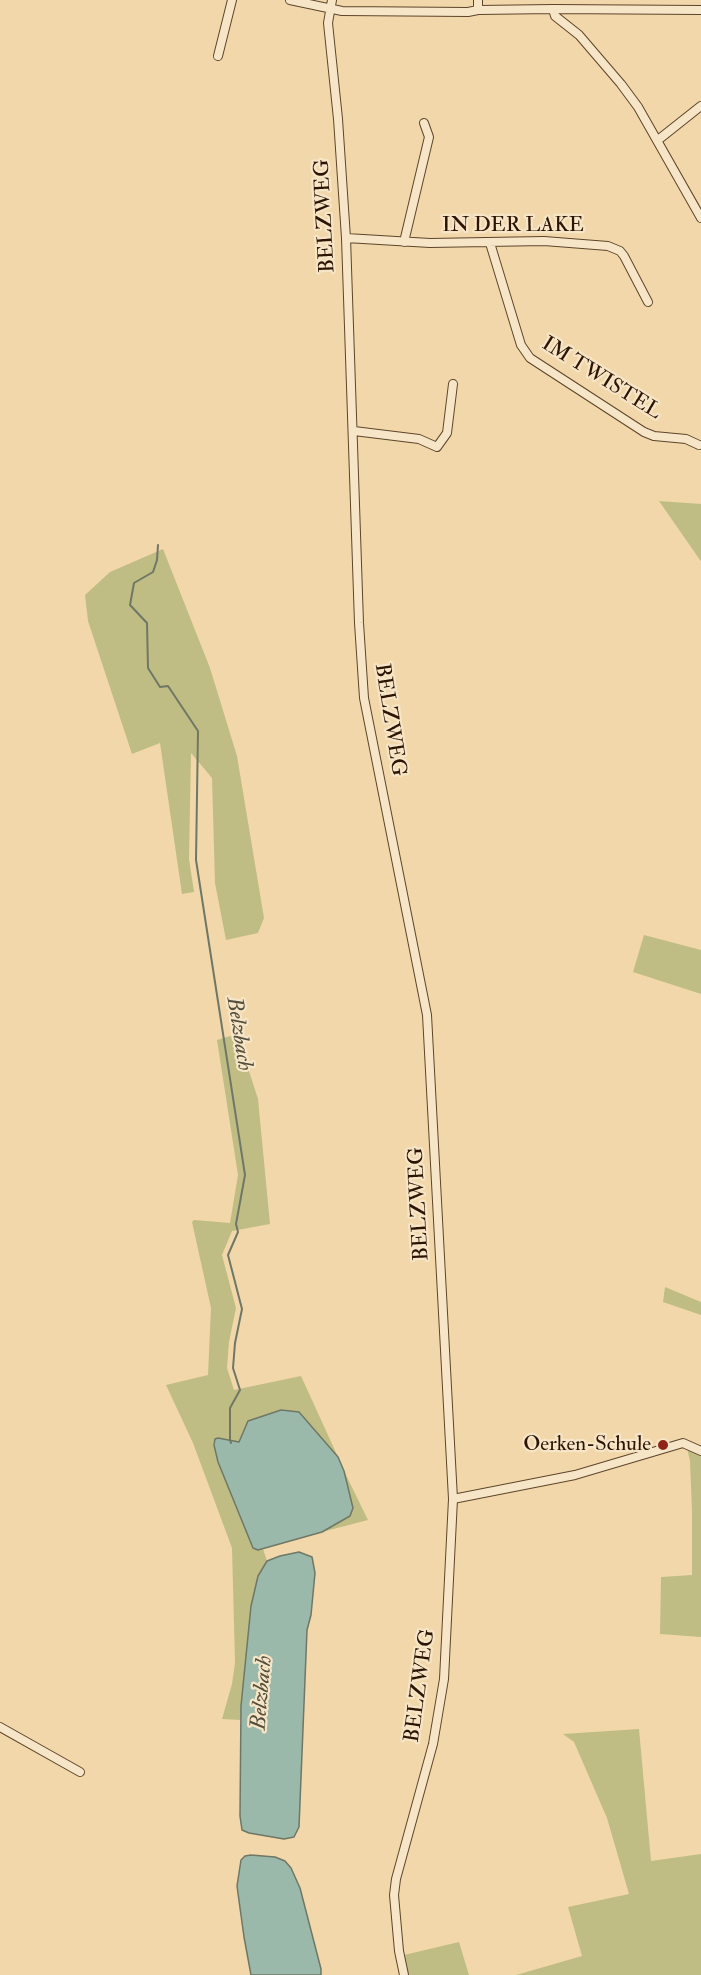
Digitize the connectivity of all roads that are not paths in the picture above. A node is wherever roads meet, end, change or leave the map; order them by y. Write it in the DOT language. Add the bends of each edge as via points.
graph roads {
  1 [pos="232,0"];
  2 [pos="290,0"];
  3 [pos="332,0"];
  4 [pos="478,0"];
  5 [pos="329,9"];
  6 [pos="553,9"];
  7 [pos="478,10"];
  8 [pos="701,10"];
  9 [pos="218,56"];
  10 [pos="701,106"];
  11 [pos="424,123"];
  12 [pos="658,140"];
  13 [pos="701,218"];
  14 [pos="346,238"];
  15 [pos="404,242"];
  16 [pos="490,243"];
  17 [pos="648,302"];
  18 [pos="453,384"];
  19 [pos="354,431"];
  20 [pos="699,445"];
  21 [pos="701,1451"];
  22 [pos="453,1499"];
  23 [pos="0,1727"];
  24 [pos="80,1772"];
  25 [pos="404,1975"];
  1 -- 9 [label="street"];
  2 -- 5 [label="street"];
  3 -- 5 [label="street, BELZWEG"];
  4 -- 7 [label="street"];
  5 -- 7 [label="street"];
  5 -- 14 [label="street, BELZWEG"];
  6 -- 7 [label="street"];
  6 -- 8 [label="street"];
  6 -- 12 [label="street" via="555,16 579,35 621,84"];
  10 -- 12 [label="street"];
  11 -- 15 [label="street" via="429,137"];
  12 -- 13 [label="street"];
  14 -- 15 [label="street, IN DER LAKE"];
  14 -- 19 [label="street, BELZWEG"];
  15 -- 16 [label="street, IN DER LAKE"];
  16 -- 17 [label="street, IN DER LAKE" via="573,242 614,248 624,256"];
  16 -- 20 [label="street, IM TWISTEL" via="521,345 530,358 644,432"];
  18 -- 19 [label="street" via="447,434 437,447 419,439"];
  19 -- 22 [label="street, BELZWEG" via="364,698 430,1038"];
  21 -- 22 [label="street" via="683,1443 575,1475"];
  22 -- 25 [label="street, BELZWEG" via="444,1678 433,1744 394,1895"];
  23 -- 24 [label="street"];
}
